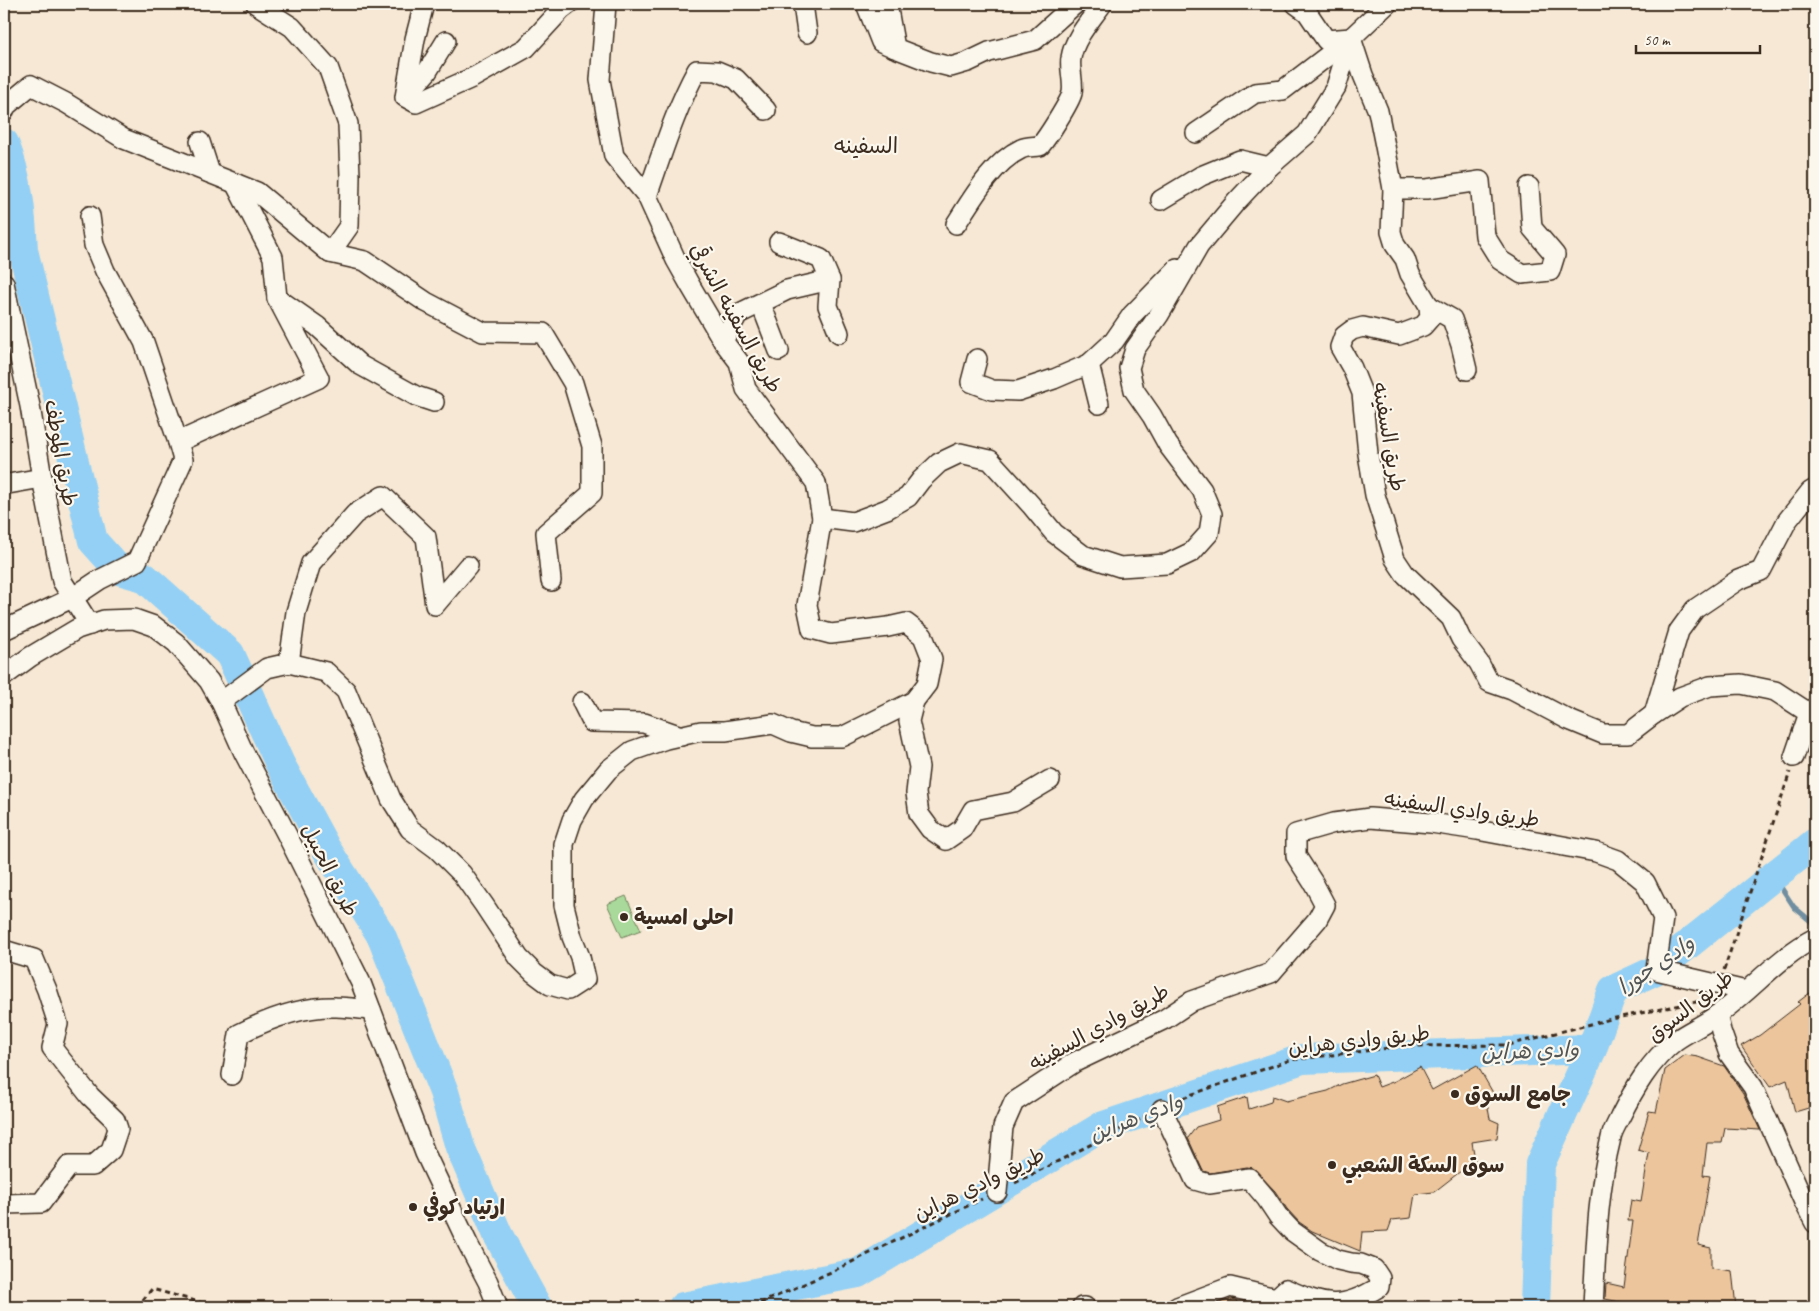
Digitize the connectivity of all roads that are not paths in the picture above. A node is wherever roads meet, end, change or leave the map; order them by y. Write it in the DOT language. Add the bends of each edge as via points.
graph roads {
  1 [pos="256,4"];
  2 [pos="424,4"];
  3 [pos="569,4"];
  4 [pos="606,4"];
  5 [pos="803,4"];
  6 [pos="866,4"];
  7 [pos="887,4"];
  8 [pos="1075,4"];
  9 [pos="1102,4"];
  10 [pos="1296,4"];
  11 [pos="1388,4"];
  12 [pos="807,32"];
  13 [pos="1351,38"];
  14 [pos="446,41"];
  15 [pos="895,48"];
  16 [pos="405,97"];
  17 [pos="766,110"];
  18 [pos="4,111"];
  19 [pos="1196,133"];
  20 [pos="200,142"];
  21 [pos="1269,167"];
  22 [pos="210,173"];
  23 [pos="235,184"];
  24 [pos="1529,187"];
  25 [pos="1394,189"];
  26 [pos="647,196"];
  27 [pos="1161,200"];
  28 [pos="90,216"];
  29 [pos="956,224"];
  30 [pos="779,242"];
  31 [pos="1199,246"];
  32 [pos="330,253"];
  33 [pos="830,280"];
  34 [pos="4,283"];
  35 [pos="277,298"];
  36 [pos="761,304"];
  37 [pos="1429,306"];
  38 [pos="839,332"];
  39 [pos="723,341"];
  40 [pos="779,351"];
  41 [pos="976,358"];
  42 [pos="1089,364"];
  43 [pos="1466,370"];
  44 [pos="434,402"];
  45 [pos="1099,404"];
  46 [pos="178,442"];
  47 [pos="42,478"];
  48 [pos="4,483"];
  49 [pos="1815,489"];
  50 [pos="822,518"];
  51 [pos="468,566"];
  52 [pos="551,580"];
  53 [pos="72,598"];
  54 [pos="90,625"];
  55 [pos="4,630"];
  56 [pos="289,663"];
  57 [pos="4,676"];
  58 [pos="222,702"];
  59 [pos="582,702"];
  60 [pos="914,702"];
  61 [pos="1812,712"];
  62 [pos="1654,714"];
  63 [pos="680,736"];
  64 [pos="1794,757"];
  65 [pos="1050,780"];
  66 [pos="1815,938"];
  67 [pos="4,950"];
  68 [pos="1746,991"];
  69 [pos="1713,1007"];
  70 [pos="371,1010"];
  71 [pos="232,1075"];
  72 [pos="1162,1109"];
  73 [pos="997,1192"];
  74 [pos="4,1204"];
  75 [pos="1815,1223"];
  76 [pos="1272,1303"];
  77 [pos="498,1307"];
  78 [pos="1177,1307"];
  79 [pos="1594,1307"];
  1 -- 32 [label="street" via="292,27 328,67 348,124 349,226"];
  2 -- 16 [label="street"];
  3 -- 16 [label="street" via="526,48 474,77 416,103"];
  4 -- 26 [label="street, طريق السفينه الشرقي" via="600,80 614,156"];
  5 -- 12 [label="street"];
  6 -- 15 [label="street" via="880,42"];
  7 -- 15 [label="street"];
  8 -- 15 [label="street" via="1035,40 989,52 951,67"];
  9 -- 29 [label="street" via="1071,57 1072,93 1048,137 1040,146 1023,148 1008,158 978,189"];
  10 -- 13 [label="street" via="1307,12 1326,40"];
  11 -- 13 [label="street"];
  13 -- 19 [label="street" via="1283,90 1255,93"];
  13 -- 21 [label="street" via="1336,87 1307,134"];
  13 -- 25 [label="street" via="1378,112"];
  14 -- 16 [label="street" via="427,72"];
  17 -- 26 [label="street" via="736,79 716,71 696,70"];
  18 -- 22 [label="street" via="31,85 124,139"];
  20 -- 22 [label="street"];
  21 -- 27 [label="street" via="1240,160 1200,176"];
  21 -- 31 [label="street"];
  22 -- 23 [label="street"];
  23 -- 32 [label="street" via="257,192"];
  23 -- 35 [label="street" via="274,257"];
  24 -- 25 [label="street" via="1532,228 1555,255 1550,270 1522,274 1500,260 1486,236 1480,181 1427,189"];
  25 -- 37 [label="street" via="1391,232"];
  26 -- 39 [label="street, طريق السفينه الشرقي" via="676,260"];
  28 -- 46 [label="street" via="94,245 144,342"];
  30 -- 33 [label="street" via="821,259"];
  31 -- 42 [label="street" via="1132,315 1114,341"];
  31 -- 50 [label="street" via="1135,349 1129,368 1134,390 1168,445 1202,490 1212,514 1209,533 1192,552 1167,564 1120,567 1083,555 1054,533 990,460 960,453 939,463 908,497 886,509 853,522"];
  32 -- 52 [label="street" via="365,261 426,302 483,332 543,333 573,383 592,446 592,493 546,533"];
  33 -- 36 [label="street" via="787,290"];
  33 -- 38 [label="street" via="828,306"];
  34 -- 47 [label="street, طريق الموطف"];
  35 -- 44 [label="street" via="318,326 360,365 416,396"];
  35 -- 46 [label="street" via="319,378"];
  36 -- 39 [label="street" via="738,314"];
  36 -- 40 [label="street"];
  37 -- 43 [label="street" via="1452,318"];
  37 -- 62 [label="street, طريق السفينه" via="1430,318 1423,326 1399,335 1363,327 1344,336 1340,347 1362,394 1375,495 1396,559 1405,574 1451,618 1488,682 1512,690 1603,734 1628,734"];
  39 -- 50 [label="street, طريق السفينه الشرقي" via="739,362 746,389 816,483"];
  41 -- 42 [label="street" via="971,382 992,390 1018,391"];
  42 -- 45 [label="street"];
  46 -- 53 [label="street" via="183,460 137,561"];
  47 -- 48 [label="street"];
  47 -- 53 [label="street, طريق الموطف" via="62,582"];
  49 -- 62 [label="street" via="1786,521 1761,571 1738,580 1695,609 1680,631"];
  50 -- 60 [label="street, طريق السفينه الشرقي" via="807,605 812,629 831,634 906,624 923,636 932,659 927,684"];
  51 -- 56 [label="street" via="435,605 426,537 383,496 355,514 311,563 296,612"];
  53 -- 54 [label="street, طريق الموطف"];
  53 -- 55 [label="street"];
  54 -- 57 [label="street, طريق الحبيل" via="77,629"];
  54 -- 58 [label="street, طريق الحبيل" via="104,620 134,620 154,626 192,660"];
  56 -- 58 [label="street" via="267,668"];
  56 -- 63 [label="street" via="326,672 346,691 391,799 410,829 437,849 462,874 519,958 550,985 568,990 585,979 564,905 564,844 572,820 584,799 608,770 632,751"];
  58 -- 70 [label="street, طريق الحبيل" via="244,754 340,939"];
  59 -- 63 [label="street" via="592,722 644,723"];
  60 -- 63 [label="street" via="842,737 812,737 773,724"];
  60 -- 65 [label="street" via="909,722 919,767 916,793 919,814 930,829 946,840 962,829 973,810 1013,802"];
  61 -- 62 [label="street, طريق السفينه" via="1775,691 1741,684 1710,686 1680,697"];
  61 -- 64 [label="street, طريق السفينه"];
  66 -- 68 [label="street, طريق السوق" via="1784,958"];
  67 -- 74 [label="street" via="34,959 58,1024 52,1048 90,1096 114,1120 118,1129 111,1150 93,1166 69,1166 41,1203"];
  68 -- 69 [label="street, طريق السوق"];
  68 -- 73 [label="street, طريق وادي السفينه" via="1656,970 1663,918 1645,882 1618,860 1596,852 1430,823 1370,818 1334,822 1296,834 1296,856 1324,905 1317,920 1271,973 1192,1001 1165,1019 1075,1062 1014,1102 1003,1127"];
  69 -- 75 [label="street" via="1729,1054 1753,1087"];
  69 -- 79 [label="street, طريق السوق" via="1645,1072 1611,1136 1597,1231"];
  70 -- 71 [label="street" via="335,1006 265,1020 239,1034"];
  70 -- 77 [label="street, طريق الحبيل" via="425,1153"];
  72 -- 76 [label="street" via="1196,1180 1209,1184 1248,1178 1292,1231 1338,1260 1374,1269 1380,1278 1379,1287 1347,1304 1329,1306 1286,1289"];
  76 -- 78 [label="street" via="1230,1287"];
}
